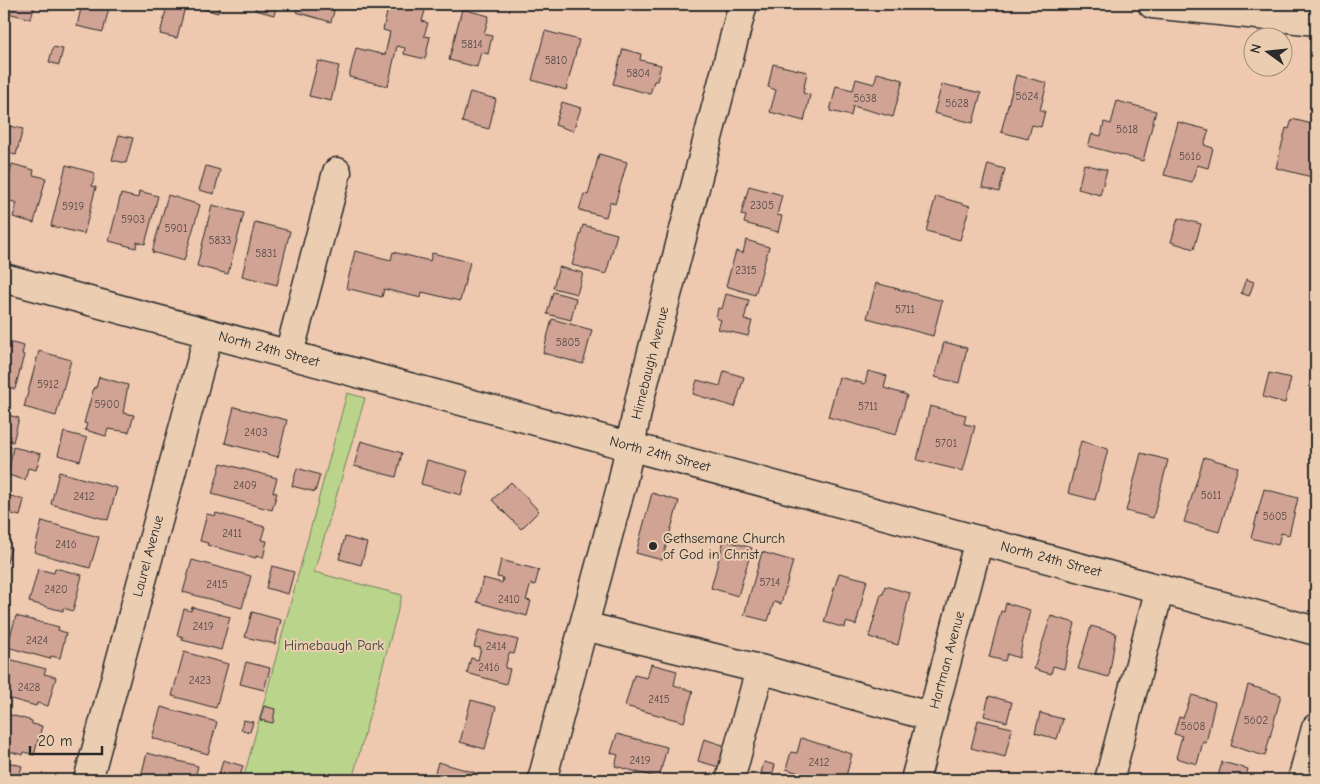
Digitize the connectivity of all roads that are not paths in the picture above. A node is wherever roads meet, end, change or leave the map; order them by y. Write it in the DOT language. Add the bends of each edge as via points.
graph roads {
  1 [pos="743,4"];
  2 [pos="1152,4"];
  3 [pos="1316,20"];
  4 [pos="337,172"];
  5 [pos="4,278"];
  6 [pos="209,332"];
  7 [pos="289,354"];
  8 [pos="630,446"];
  9 [pos="979,540"];
  10 [pos="1160,588"];
  11 [pos="584,626"];
  12 [pos="1316,631"];
  13 [pos="760,670"];
  14 [pos="932,717"];
  15 [pos="1316,728"];
  16 [pos="88,780"];
  17 [pos="542,780"];
  18 [pos="730,780"];
  19 [pos="915,780"];
  20 [pos="1109,780"];
  21 [pos="1302,780"];
  1 -- 8 [label="street, Himebaugh Avenue"];
  2 -- 3 [label="street"];
  4 -- 7 [label="street"];
  5 -- 6 [label="street, North 24th Street"];
  6 -- 7 [label="street, North 24th Street"];
  6 -- 16 [label="street, Laurel Avenue"];
  7 -- 8 [label="street, North 24th Street"];
  8 -- 9 [label="street, North 24th Street"];
  8 -- 11 [label="street, Himebaugh Avenue"];
  9 -- 10 [label="street, North 24th Street"];
  9 -- 14 [label="street, Hartman Avenue"];
  10 -- 12 [label="street, North 24th Street"];
  10 -- 20 [label="street"];
  11 -- 13 [label="street"];
  11 -- 17 [label="street, Himebaugh Avenue"];
  13 -- 14 [label="street"];
  13 -- 18 [label="street"];
  14 -- 19 [label="street, Hartman Avenue"];
  15 -- 21 [label="street"];
}
